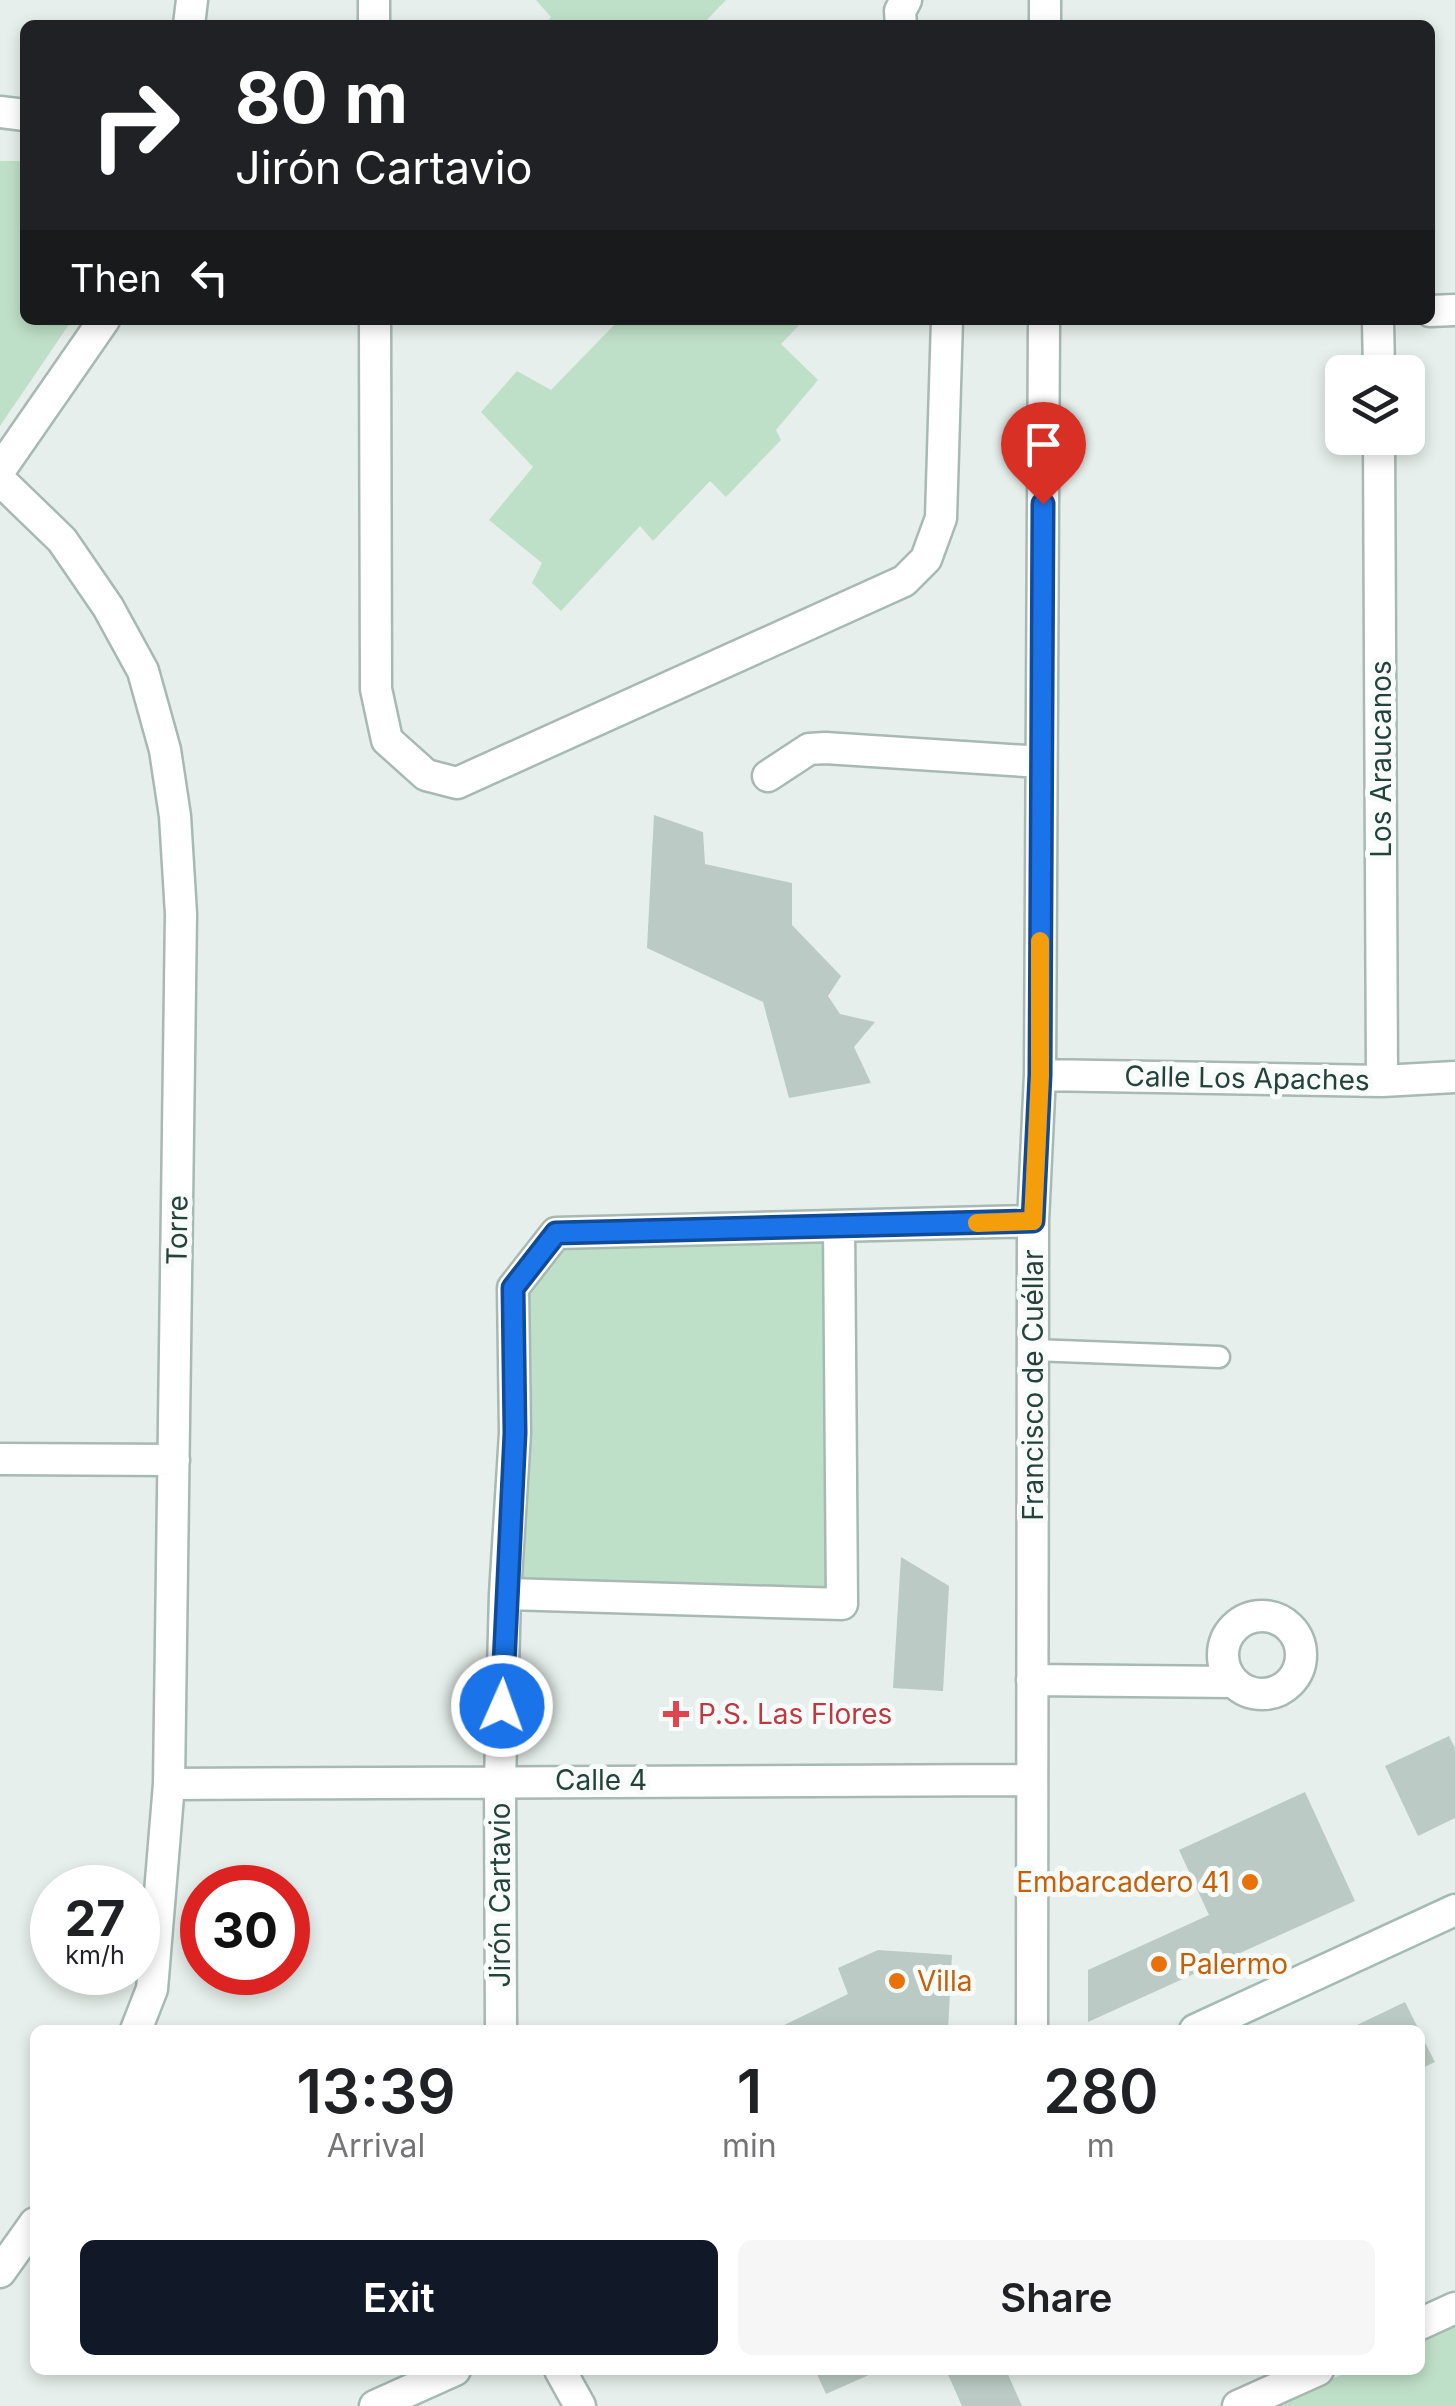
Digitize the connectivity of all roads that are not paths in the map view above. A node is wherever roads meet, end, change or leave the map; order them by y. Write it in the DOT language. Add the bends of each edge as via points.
graph roads {
  1 [pos="101,325"];
  2 [pos="375,325"];
  3 [pos="947,325"];
  4 [pos="1044,325"];
  5 [pos="1378,325"];
  6 [pos="1378,355"];
  7 [pos="1379,455"];
  8 [pos="0,470"];
  9 [pos="0,480"];
  10 [pos="1041,762"];
  11 [pos="768,776"];
  12 [pos="1040,1075"];
  13 [pos="1455,1076"];
  14 [pos="1382,1081"];
  15 [pos="1033,1221"];
  16 [pos="839,1226"];
  17 [pos="1033,1350"];
  18 [pos="1219,1357"];
  19 [pos="0,1460"];
  20 [pos="174,1460"];
  21 [pos="505,1594"];
  22 [pos="1032,1680"];
  23 [pos="1233,1682"];
  24 [pos="500,1780"];
  25 [pos="1032,1780"];
  26 [pos="169,1784"];
  27 [pos="1455,1910"];
  28 [pos="138,2025"];
  29 [pos="501,2025"];
  30 [pos="1032,2025"];
  31 [pos="1206,2025"];
  32 [pos="30,2230"];
  33 [pos="0,2272"];
  34 [pos="1455,2308"];
  35 [pos="1425,2322"];
  36 [pos="444,2375"];
  37 [pos="563,2375"];
  38 [pos="1307,2375"];
  39 [pos="375,2406"];
  40 [pos="580,2406"];
  41 [pos="1238,2406"];
  1 -- 8 [label="street"];
  2 -- 3 [label="street" via="376,689 388,740 426,775 457,783 904,582 926,559 941,518"];
  4 -- 10 [label="street, Francisco de Cuéllar"];
  5 -- 6 [label="street"];
  7 -- 14 [label="street, Los Araucanos"];
  9 -- 20 [label="street, Torre" via="62,540 108,607 142,671 165,750 181,914"];
  10 -- 11 [label="street" via="825,748 809,749"];
  10 -- 12 [label="street, Francisco de Cuéllar"];
  12 -- 14 [label="street, Calle Los Apaches"];
  12 -- 15 [label="street, Francisco de Cuéllar"];
  13 -- 14 [label="street, Calle Los Apaches"];
  15 -- 16 [label="street, Jirón Cartavio"];
  15 -- 17 [label="street, Francisco de Cuéllar"];
  16 -- 21 [label="street, Jirón Cartavio" via="556,1233 513,1288 515,1433"];
  16 -- 21 [label="street" via="842,1604"];
  17 -- 18 [label="lane"];
  17 -- 22 [label="street, Francisco de Cuéllar"];
  19 -- 20 [label="street"];
  20 -- 26 [label="street, Torre"];
  21 -- 24 [label="street, Jirón Cartavio"];
  22 -- 23 [label="street"];
  22 -- 25 [label="street, Francisco de Cuéllar"];
  24 -- 25 [label="street, Calle 4"];
  24 -- 26 [label="street, Calle 4"];
  24 -- 29 [label="street, Jirón Cartavio"];
  25 -- 30 [label="street, Francisco de Cuéllar"];
  26 -- 28 [label="street, Torre" via="152,1989"];
  27 -- 31 [label="street"];
  32 -- 33 [label="street"];
  34 -- 35 [label="street"];
  36 -- 39 [label="street"];
  37 -- 40 [label="street"];
  38 -- 41 [label="street"];
}
